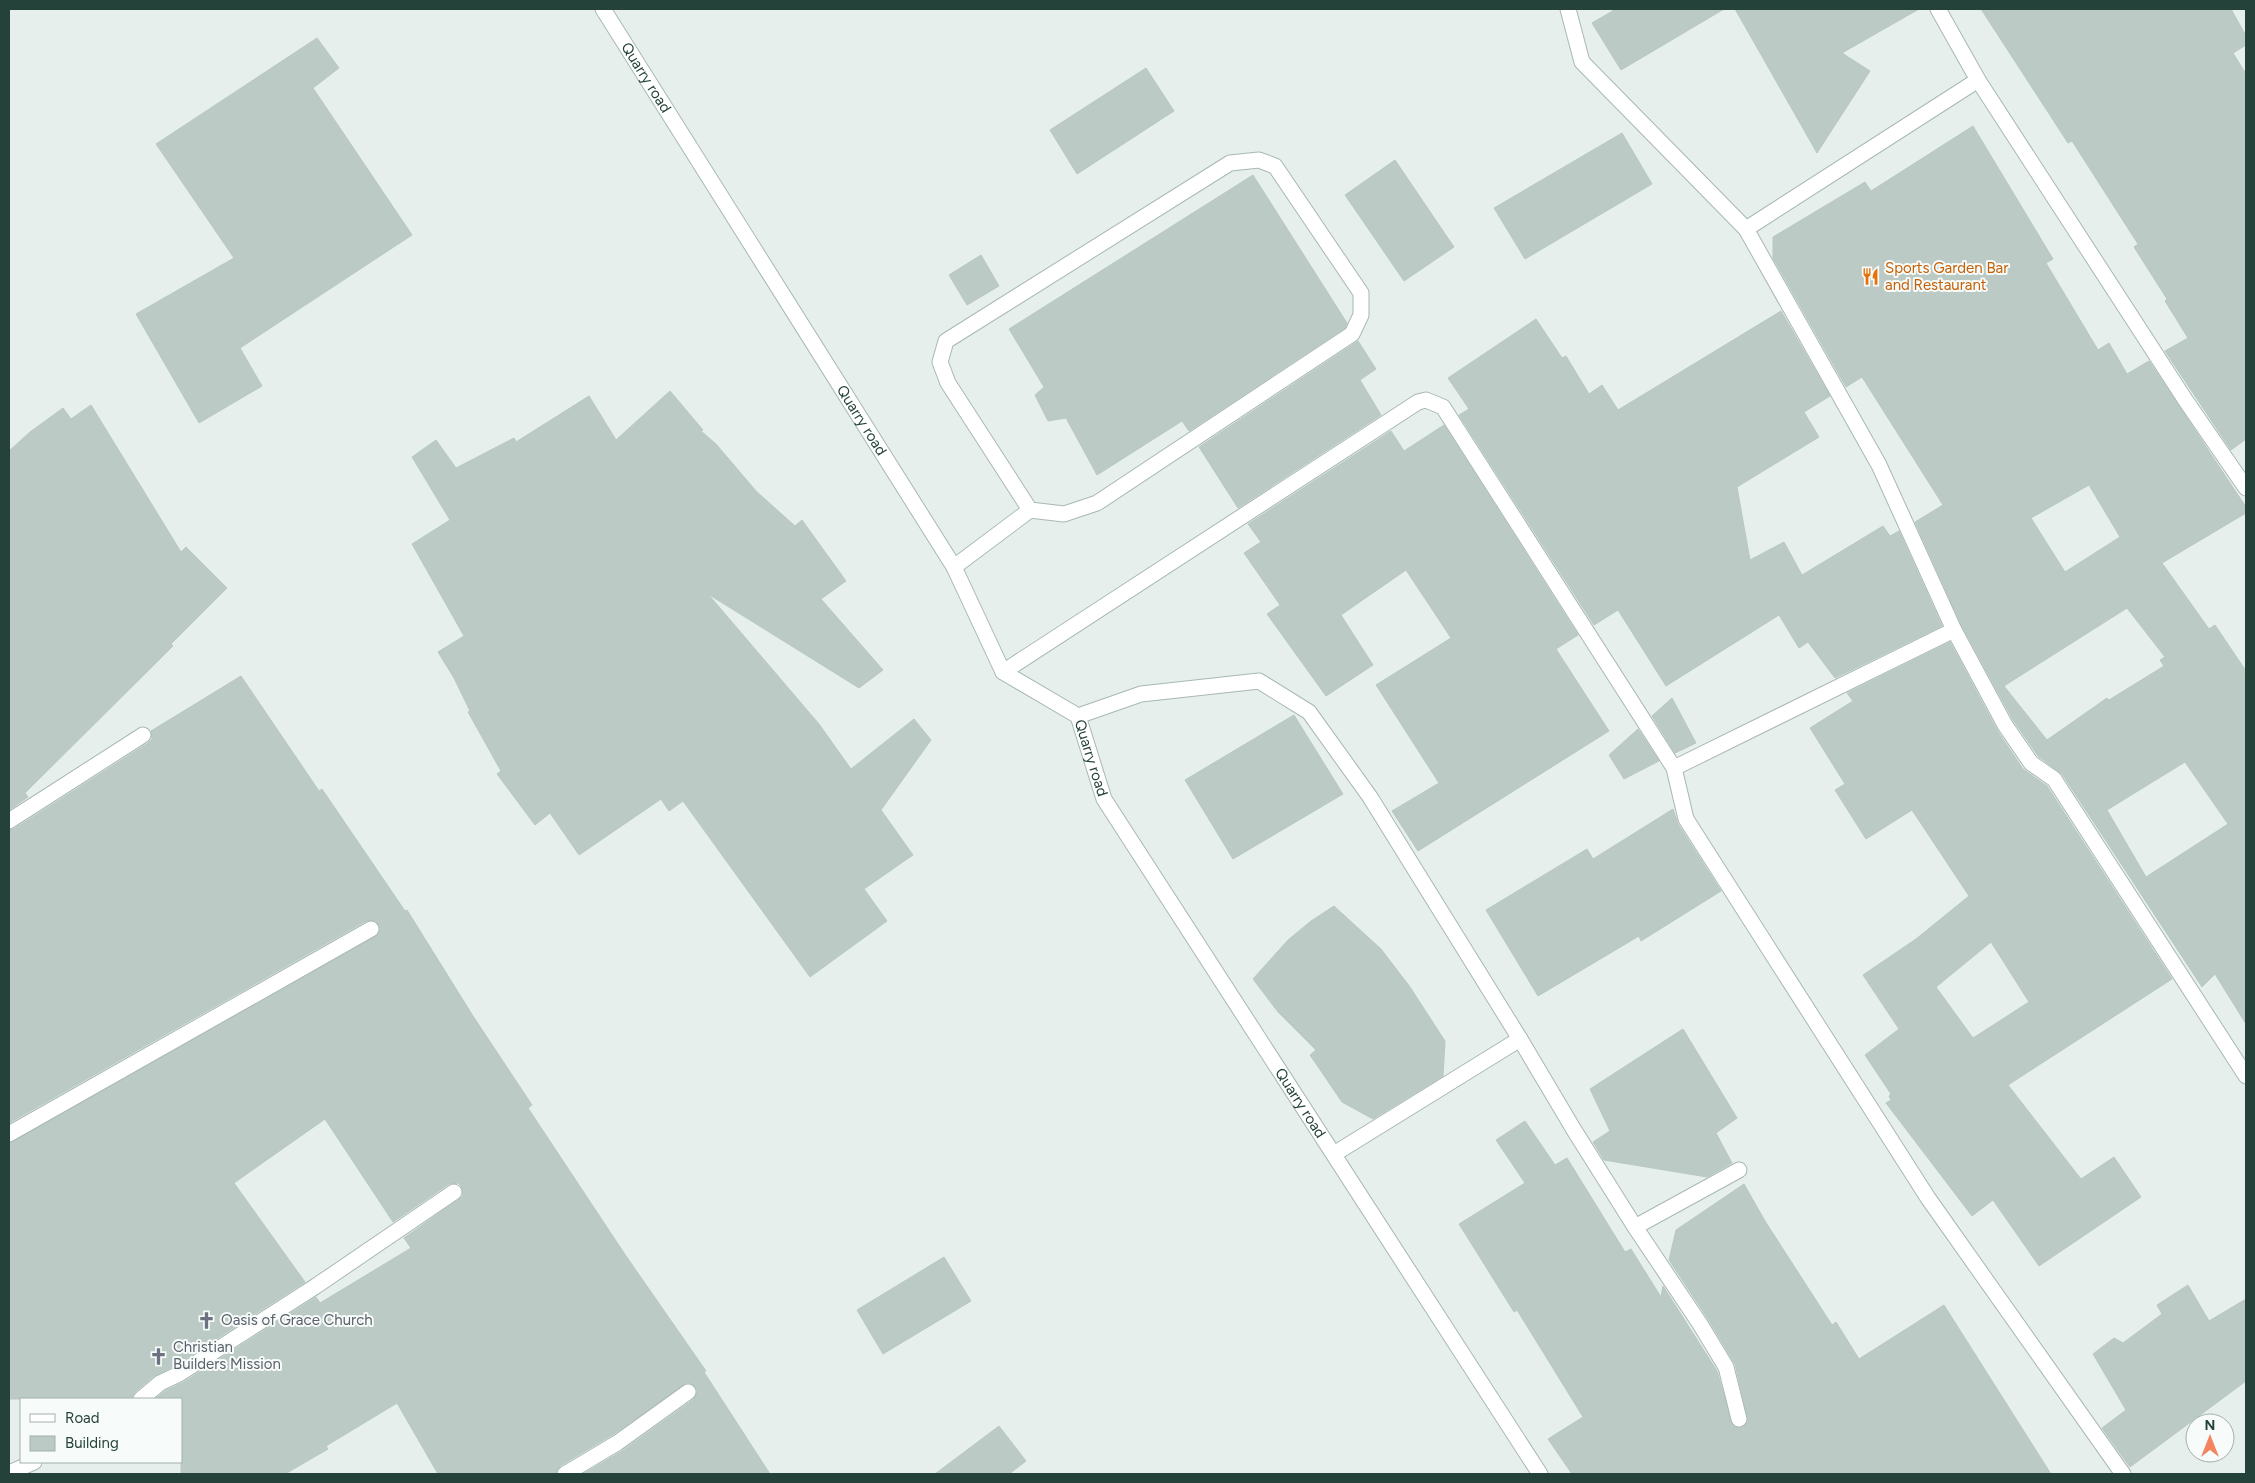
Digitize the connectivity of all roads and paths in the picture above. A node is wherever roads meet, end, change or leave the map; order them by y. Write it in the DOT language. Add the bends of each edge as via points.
graph roads {
  1 [pos="603,9"];
  2 [pos="1568,9"];
  3 [pos="1938,9"];
  4 [pos="1978,80"];
  5 [pos="1746,230"];
  6 [pos="2246,488"];
  7 [pos="1030,510"];
  8 [pos="954,567"];
  9 [pos="1954,630"];
  10 [pos="1003,672"];
  11 [pos="1078,716"];
  12 [pos="143,735"];
  13 [pos="1674,768"];
  14 [pos="9,821"];
  15 [pos="371,929"];
  16 [pos="1520,1038"];
  17 [pos="2246,1076"];
  18 [pos="9,1134"];
  19 [pos="1334,1154"];
  20 [pos="1739,1170"];
  21 [pos="454,1192"];
  22 [pos="1635,1227"];
  23 [pos="688,1392"];
  24 [pos="142,1398"];
  25 [pos="1739,1419"];
  26 [pos="32,1463"];
  27 [pos="9,1473"];
  28 [pos="565,1474"];
  29 [pos="1540,1474"];
  30 [pos="2124,1474"];
  1 -- 8 [label="street, Quarry road"];
  2 -- 5 [label="street" via="1582,62"];
  3 -- 4 [label="street"];
  4 -- 5 [label="street"];
  4 -- 6 [label="street"];
  5 -- 9 [label="street" via="1879,464"];
  7 -- 7 [label="street" via="948,383 940,362 946,341 1230,163 1259,160 1275,166 1361,293 1361,315 1352,334 1097,503 1064,514"];
  7 -- 8 [label="street"];
  8 -- 10 [label="street, Quarry road"];
  9 -- 13 [label="street"];
  9 -- 17 [label="street" via="2005,725 2031,763 2054,779"];
  10 -- 11 [label="street, Quarry road"];
  10 -- 13 [label="street" via="1409,407 1426,400 1443,407"];
  11 -- 16 [label="street" via="1141,694 1259,681 1309,712 1370,797"];
  11 -- 19 [label="street, Quarry road" via="1104,799"];
  12 -- 14 [label="street"];
  13 -- 30 [label="street" via="1686,819 1691,827 1928,1198"];
  15 -- 18 [label="street"];
  16 -- 19 [label="street"];
  16 -- 22 [label="street"];
  19 -- 29 [label="street, Quarry road"];
  20 -- 22 [label="street"];
  21 -- 24 [label="street" via="316,1286 160,1383"];
  22 -- 25 [label="street" via="1726,1368"];
  23 -- 28 [label="street" via="617,1443"];
  26 -- 27 [label="street"];
}
